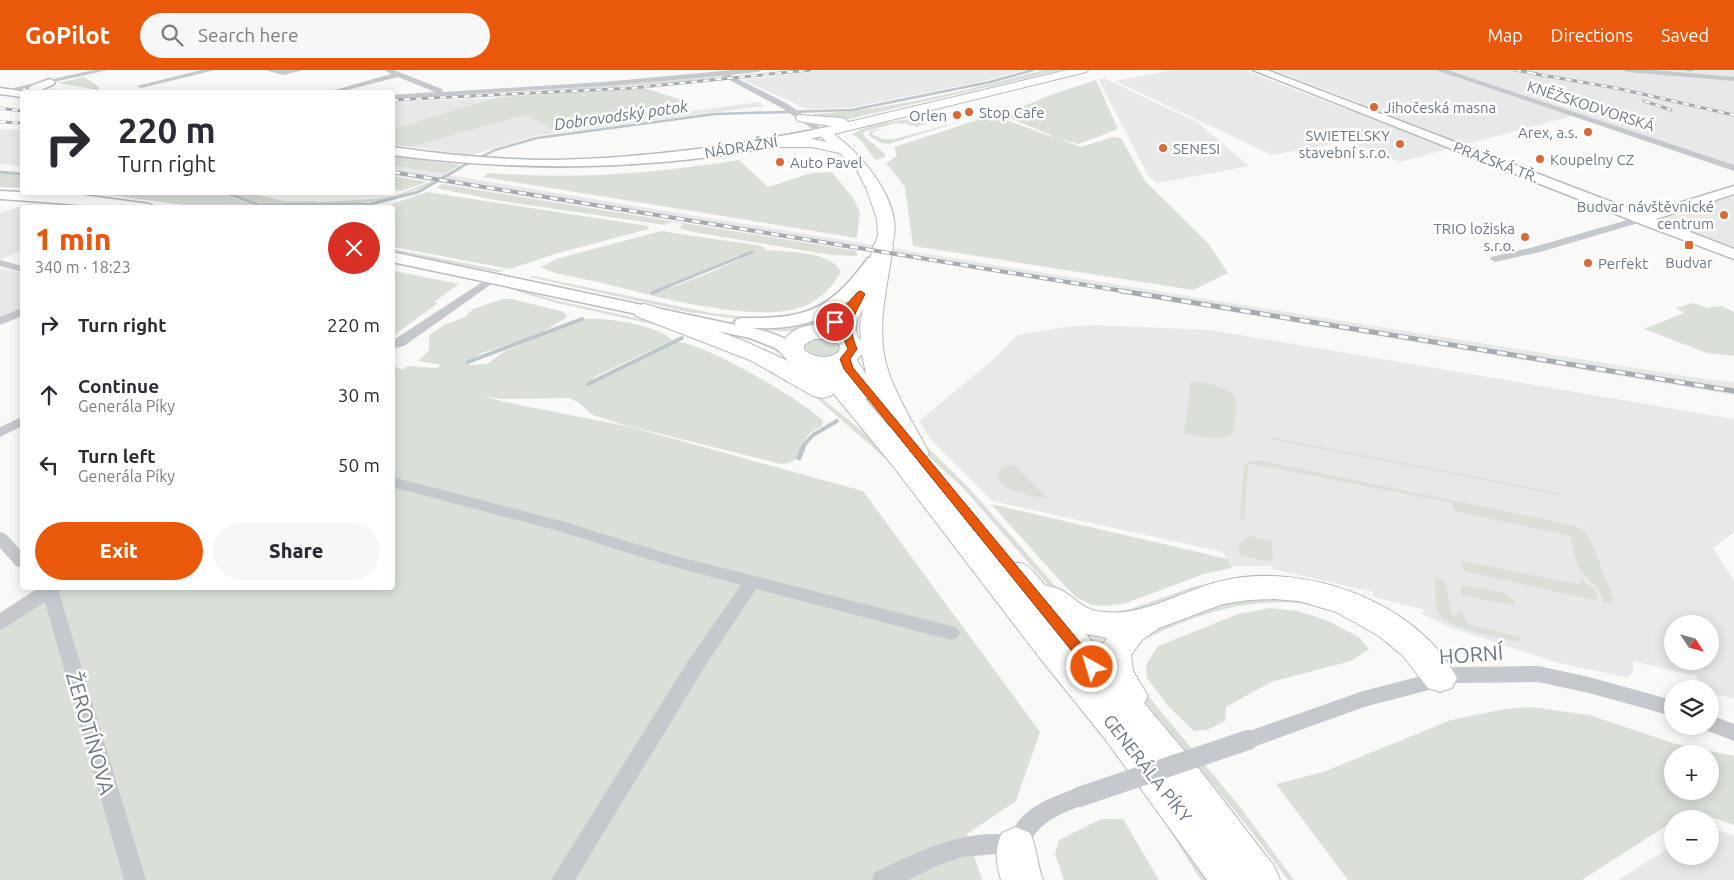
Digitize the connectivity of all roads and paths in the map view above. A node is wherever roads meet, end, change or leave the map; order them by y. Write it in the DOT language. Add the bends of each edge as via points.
graph roads {
  1 [pos="104,70"];
  2 [pos="211,70"];
  3 [pos="269,70"];
  4 [pos="300,70"];
  5 [pos="387,70"];
  6 [pos="714,70"];
  7 [pos="758,70"];
  8 [pos="1082,70"];
  9 [pos="1258,70"];
  10 [pos="1440,70"];
  11 [pos="1628,70"];
  12 [pos="1647,71"];
  13 [pos="723,74"];
  14 [pos="396,75"];
  15 [pos="1734,79"];
  16 [pos="50,82"];
  17 [pos="34,90"];
  18 [pos="150,90"];
  19 [pos="340,90"];
  20 [pos="1,91"];
  21 [pos="440,91"];
  22 [pos="20,94"];
  23 [pos="395,97"];
  24 [pos="803,118"];
  25 [pos="879,120"];
  26 [pos="823,132"];
  27 [pos="769,143"];
  28 [pos="395,151"];
  29 [pos="855,159"];
  30 [pos="1734,168"];
  31 [pos="1734,190"];
  32 [pos="0,195"];
  33 [pos="127,205"];
  34 [pos="1641,219"];
  35 [pos="883,246"];
  36 [pos="1734,254"];
  37 [pos="395,258"];
  38 [pos="1495,259"];
  39 [pos="0,263"];
  40 [pos="20,268"];
  41 [pos="493,278"];
  42 [pos="861,294"];
  43 [pos="644,311"];
  44 [pos="20,313"];
  45 [pos="0,322"];
  46 [pos="811,333"];
  47 [pos="755,334"];
  48 [pos="395,344"];
  49 [pos="846,349"];
  50 [pos="800,358"];
  51 [pos="20,422"];
  52 [pos="0,433"];
  53 [pos="909,456"];
  54 [pos="395,483"];
  55 [pos="0,538"];
  56 [pos="20,560"];
  57 [pos="1015,571"];
  58 [pos="753,580"];
  59 [pos="48,590"];
  60 [pos="50,590"];
  61 [pos="1148,619"];
  62 [pos="0,622"];
  63 [pos="951,633"];
  64 [pos="1440,678"];
  65 [pos="1664,706"];
  66 [pos="1719,727"];
  67 [pos="1734,733"];
  68 [pos="1180,773"];
  69 [pos="1019,863"];
  70 [pos="1237,878"];
  71 [pos="135,880"];
  72 [pos="562,880"];
  73 [pos="884,880"];
  1 -- 16 [label="street"];
  2 -- 18 [label="street" via="141,86"];
  3 -- 4 [label="street" via="289,73"];
  5 -- 14 [label="street"];
  6 -- 13 [label="street"];
  7 -- 13 [label="street"];
  8 -- 25 [label="main road, NÁDRAŽNÍ"];
  9 -- 34 [label="main road, PRAŽSKÁ TŘ."];
  10 -- 30 [label="street, KNĚŽSKODVORSKÁ"];
  11 -- 12 [label="street"];
  12 -- 15 [label="street"];
  13 -- 23 [label="street"];
  13 -- 24 [label="street"];
  14 -- 19 [label="street"];
  14 -- 21 [label="street"];
  16 -- 17 [label="main road"];
  16 -- 20 [label="street"];
  20 -- 22 [label="main road"];
  24 -- 25 [label="main road" via="832,122"];
  24 -- 26 [label="street"];
  24 -- 27 [label="main road" via="796,132"];
  25 -- 26 [label="main road, NÁDRAŽNÍ"];
  25 -- 29 [label="main road" via="847,136"];
  26 -- 27 [label="main road, NÁDRAŽNÍ"];
  26 -- 29 [label="main road"];
  27 -- 28 [label="main road, NÁDRAŽNÍ" via="621,162 461,160"];
  27 -- 29 [label="main road" via="812,143"];
  29 -- 35 [label="main road" via="871,179 884,211"];
  31 -- 34 [label="main road"];
  32 -- 33 [label="main road"];
  34 -- 36 [label="main road, PRAŽSKÁ TŘ."];
  34 -- 38 [label="street"];
  35 -- 42 [label="main road"];
  35 -- 43 [label="main road" via="843,300 806,318 761,324"];
  35 -- 53 [label="highway" via="871,327 874,363"];
  37 -- 41 [label="main road"];
  39 -- 40 [label="street"];
  41 -- 43 [label="main road"];
  41 -- 48 [label="street"];
  42 -- 46 [label="main road" via="835,322"];
  42 -- 49 [label="main road" via="847,320"];
  43 -- 47 [label="main road"];
  43 -- 53 [label="highway" via="741,347 795,374"];
  44 -- 45 [label="street"];
  46 -- 47 [label="main road"];
  46 -- 49 [label="highway" via="834,333"];
  46 -- 50 [label="highway" via="794,342"];
  47 -- 50 [label="main road" via="781,344"];
  49 -- 50 [label="highway" via="828,364"];
  49 -- 53 [label="highway, GENERÁLA PÍKY" via="848,369"];
  50 -- 53 [label="highway, GENERÁLA PÍKY" via="833,378"];
  51 -- 52 [label="street"];
  53 -- 57 [label="highway, GENERÁLA PÍKY"];
  53 -- 70 [label="highway, GENERÁLA PÍKY" via="1051,648"];
  54 -- 58 [label="street"];
  55 -- 56 [label="street"];
  57 -- 61 [label="highway" via="1066,612 1084,620 1105,625"];
  57 -- 68 [label="highway, GENERÁLA PÍKY"];
  58 -- 63 [label="street"];
  58 -- 72 [label="street" via="695,666"];
  59 -- 62 [label="street"];
  60 -- 71 [label="street, ŽEROTÍNOVA"];
  61 -- 64 [label="highway" via="1222,592 1255,586 1304,590 1362,609 1390,626 1411,643"];
  61 -- 68 [label="highway" via="1122,640 1113,662 1122,683"];
  64 -- 65 [label="street, HORNÍ" via="1538,674"];
  64 -- 69 [label="street, HORNÍ, bridge" via="1362,699 1039,813 1028,823"];
  66 -- 67 [label="street"];
  68 -- 70 [label="highway, GENERÁLA PÍKY"];
  69 -- 73 [label="street" via="998,843 967,845 929,856"];
}
